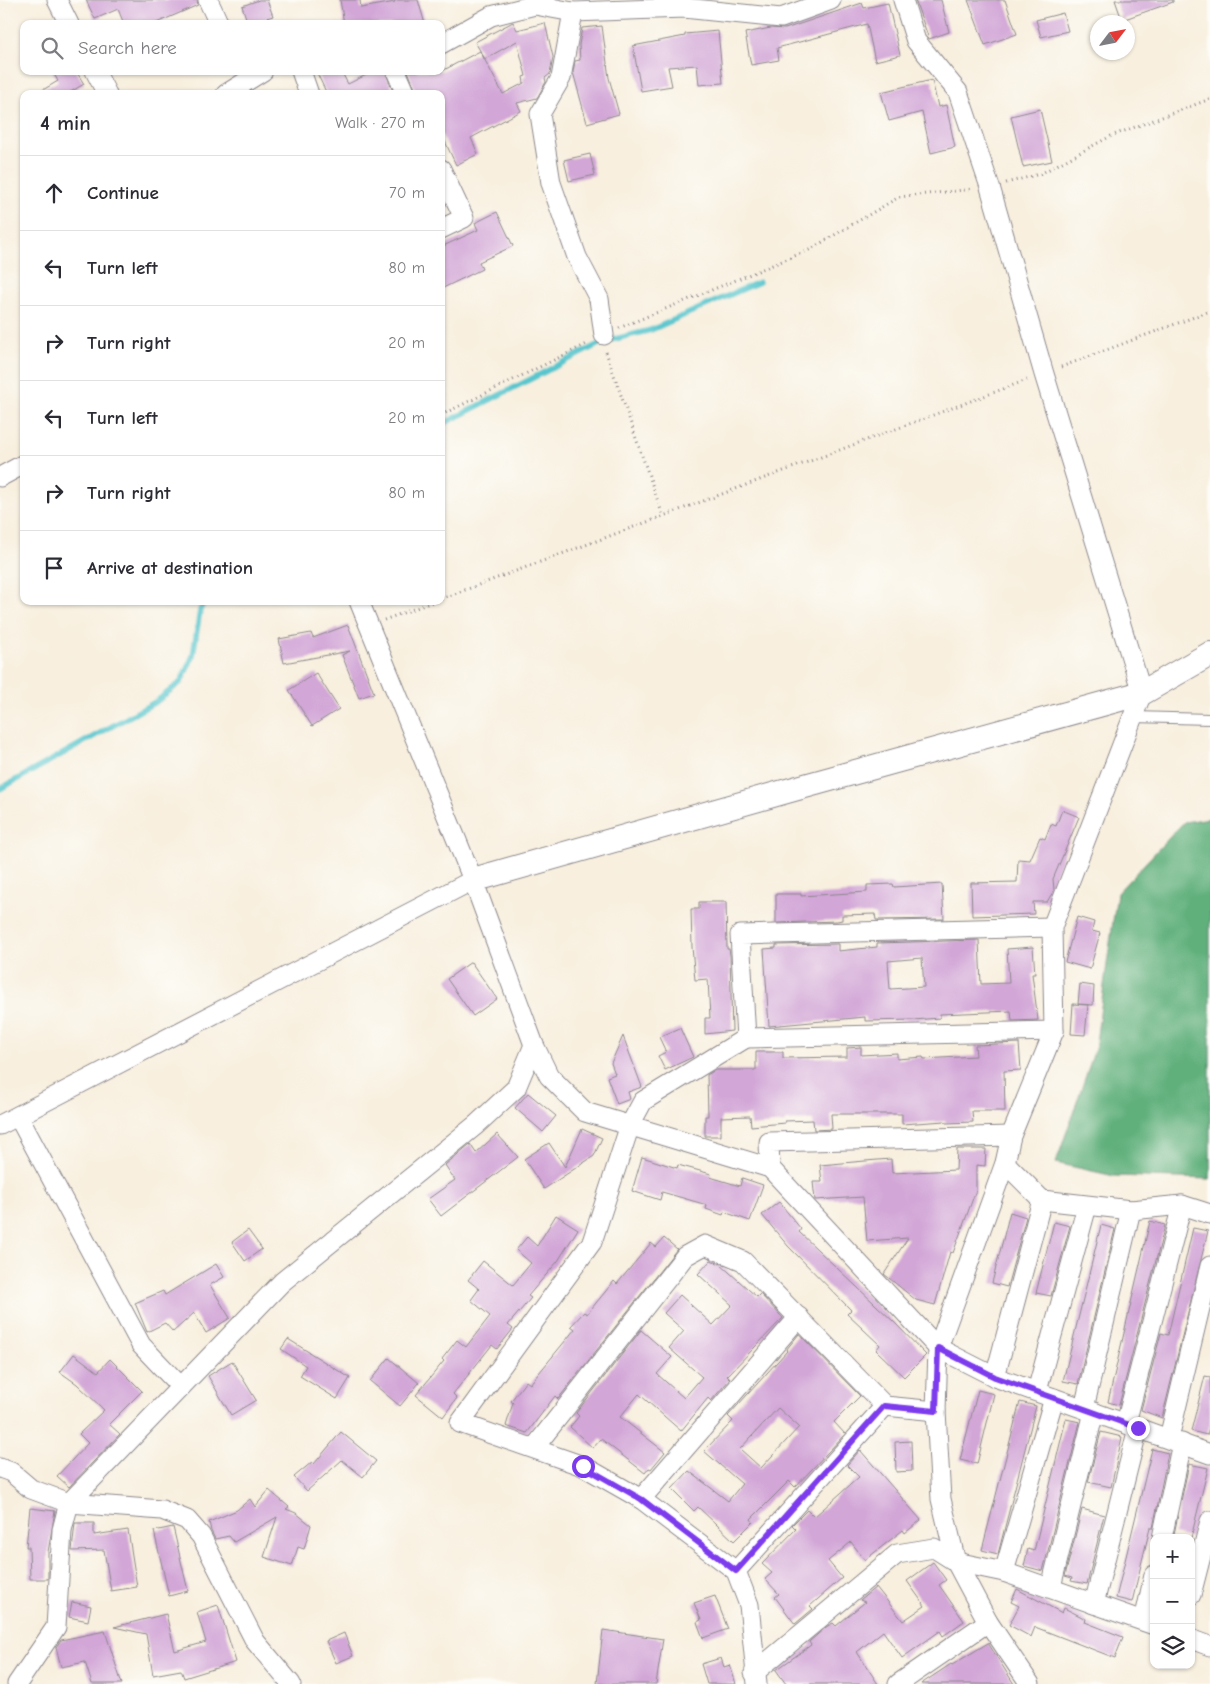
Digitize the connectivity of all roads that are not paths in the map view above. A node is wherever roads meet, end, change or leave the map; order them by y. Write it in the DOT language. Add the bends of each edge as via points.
graph roads {
  1 [pos="57,0"];
  2 [pos="208,0"];
  3 [pos="831,0"];
  4 [pos="903,0"];
  5 [pos="535,3"];
  6 [pos="573,12"];
  7 [pos="68,20"];
  8 [pos="217,20"];
  9 [pos="445,42"];
  10 [pos="97,75"];
  11 [pos="303,75"];
  12 [pos="398,75"];
  13 [pos="244,76"];
  14 [pos="105,90"];
  15 [pos="230,90"];
  16 [pos="308,90"];
  17 [pos="404,90"];
  18 [pos="445,178"];
  19 [pos="445,227"];
  20 [pos="604,341"];
  21 [pos="20,466"];
  22 [pos="0,477"];
  23 [pos="361,605"];
  24 [pos="1210,654"];
  25 [pos="1142,693"];
  26 [pos="1133,717"];
  27 [pos="1210,720"];
  28 [pos="473,880"];
  29 [pos="1052,927"];
  30 [pos="1054,1031"];
  31 [pos="746,1038"];
  32 [pos="534,1045"];
  33 [pos="18,1116"];
  34 [pos="630,1125"];
  35 [pos="0,1126"];
  36 [pos="1011,1136"];
  37 [pos="1005,1163"];
  38 [pos="770,1168"];
  39 [pos="1042,1200"];
  40 [pos="1182,1205"];
  41 [pos="1087,1206"];
  42 [pos="1131,1210"];
  43 [pos="1210,1214"];
  44 [pos="1210,1266"];
  45 [pos="799,1317"];
  46 [pos="938,1348"];
  47 [pos="995,1377"];
  48 [pos="181,1387"];
  49 [pos="1037,1391"];
  50 [pos="1054,1398"];
  51 [pos="884,1406"];
  52 [pos="1089,1410"];
  53 [pos="936,1411"];
  54 [pos="1132,1425"];
  55 [pos="1176,1440"];
  56 [pos="534,1448"];
  57 [pos="1210,1454"];
  58 [pos="0,1468"];
  59 [pos="641,1499"];
  60 [pos="69,1503"];
  61 [pos="1210,1521"];
  62 [pos="1163,1534"];
  63 [pos="956,1562"];
  64 [pos="736,1571"];
  65 [pos="1004,1572"];
  66 [pos="1154,1579"];
  67 [pos="1195,1579"];
  68 [pos="1051,1588"];
  69 [pos="1094,1604"];
  70 [pos="988,1622"];
  71 [pos="1149,1623"];
  72 [pos="1195,1641"];
  73 [pos="1210,1646"];
  74 [pos="756,1679"];
  75 [pos="17,1684"];
  76 [pos="291,1684"];
  77 [pos="898,1684"];
  78 [pos="1030,1684"];
  1 -- 7 [label="street"];
  2 -- 8 [label="street"];
  3 -- 6 [label="street" via="781,18 684,8"];
  4 -- 25 [label="street" via="916,41 958,92 990,187"];
  5 -- 6 [label="street"];
  5 -- 9 [label="street" via="491,16"];
  6 -- 20 [label="street" via="561,78 540,114 551,183 577,257 599,299"];
  10 -- 14 [label="street"];
  11 -- 16 [label="street"];
  12 -- 17 [label="street"];
  13 -- 15 [label="street"];
  18 -- 19 [label="street" via="464,218"];
  21 -- 22 [label="street"];
  23 -- 28 [label="street"];
  24 -- 25 [label="street"];
  25 -- 26 [label="street"];
  25 -- 28 [label="street"];
  26 -- 27 [label="lane"];
  26 -- 29 [label="street"];
  28 -- 32 [label="street"];
  28 -- 33 [label="street"];
  29 -- 30 [label="street"];
  29 -- 31 [label="street" via="740,935"];
  30 -- 31 [label="street"];
  30 -- 36 [label="street"];
  31 -- 34 [label="street" via="642,1101"];
  32 -- 34 [label="street" via="549,1076 585,1112"];
  32 -- 48 [label="street" via="516,1088 476,1126 282,1282"];
  33 -- 35 [label="street"];
  33 -- 48 [label="street" via="142,1345"];
  34 -- 38 [label="street"];
  34 -- 56 [label="street" via="592,1242 460,1422"];
  36 -- 37 [label="street"];
  36 -- 38 [label="street" via="769,1142"];
  37 -- 39 [label="street"];
  37 -- 46 [label="street"];
  38 -- 46 [label="street"];
  39 -- 41 [label="street"];
  39 -- 47 [label="street"];
  40 -- 42 [label="street"];
  40 -- 43 [label="street"];
  40 -- 54 [label="street"];
  41 -- 42 [label="street"];
  41 -- 49 [label="street"];
  42 -- 52 [label="street"];
  44 -- 55 [label="street"];
  45 -- 51 [label="street"];
  45 -- 56 [label="street" via="744,1261 705,1245 686,1256"];
  45 -- 59 [label="street"];
  46 -- 47 [label="street"];
  46 -- 53 [label="street"];
  47 -- 49 [label="street"];
  48 -- 60 [label="street"];
  49 -- 50 [label="street"];
  50 -- 52 [label="street"];
  50 -- 65 [label="street"];
  51 -- 53 [label="street"];
  51 -- 64 [label="street"];
  52 -- 54 [label="street"];
  52 -- 68 [label="street"];
  53 -- 63 [label="street" via="941,1498"];
  54 -- 55 [label="street"];
  54 -- 69 [label="street"];
  55 -- 57 [label="street"];
  55 -- 62 [label="street"];
  56 -- 59 [label="street" via="583,1466"];
  58 -- 60 [label="street" via="31,1489"];
  59 -- 64 [label="street"];
  60 -- 75 [label="street" via="62,1530 56,1627"];
  60 -- 76 [label="street" via="162,1510 188,1520 201,1536 255,1641"];
  61 -- 67 [label="street"];
  63 -- 65 [label="street"];
  63 -- 70 [label="street"];
  63 -- 74 [label="street" via="934,1548 896,1554"];
  64 -- 74 [label="street" via="749,1605"];
  65 -- 68 [label="street"];
  66 -- 71 [label="street"];
  68 -- 69 [label="street"];
  69 -- 71 [label="street"];
  70 -- 77 [label="street"];
  70 -- 78 [label="street"];
  72 -- 73 [label="street"];
}
